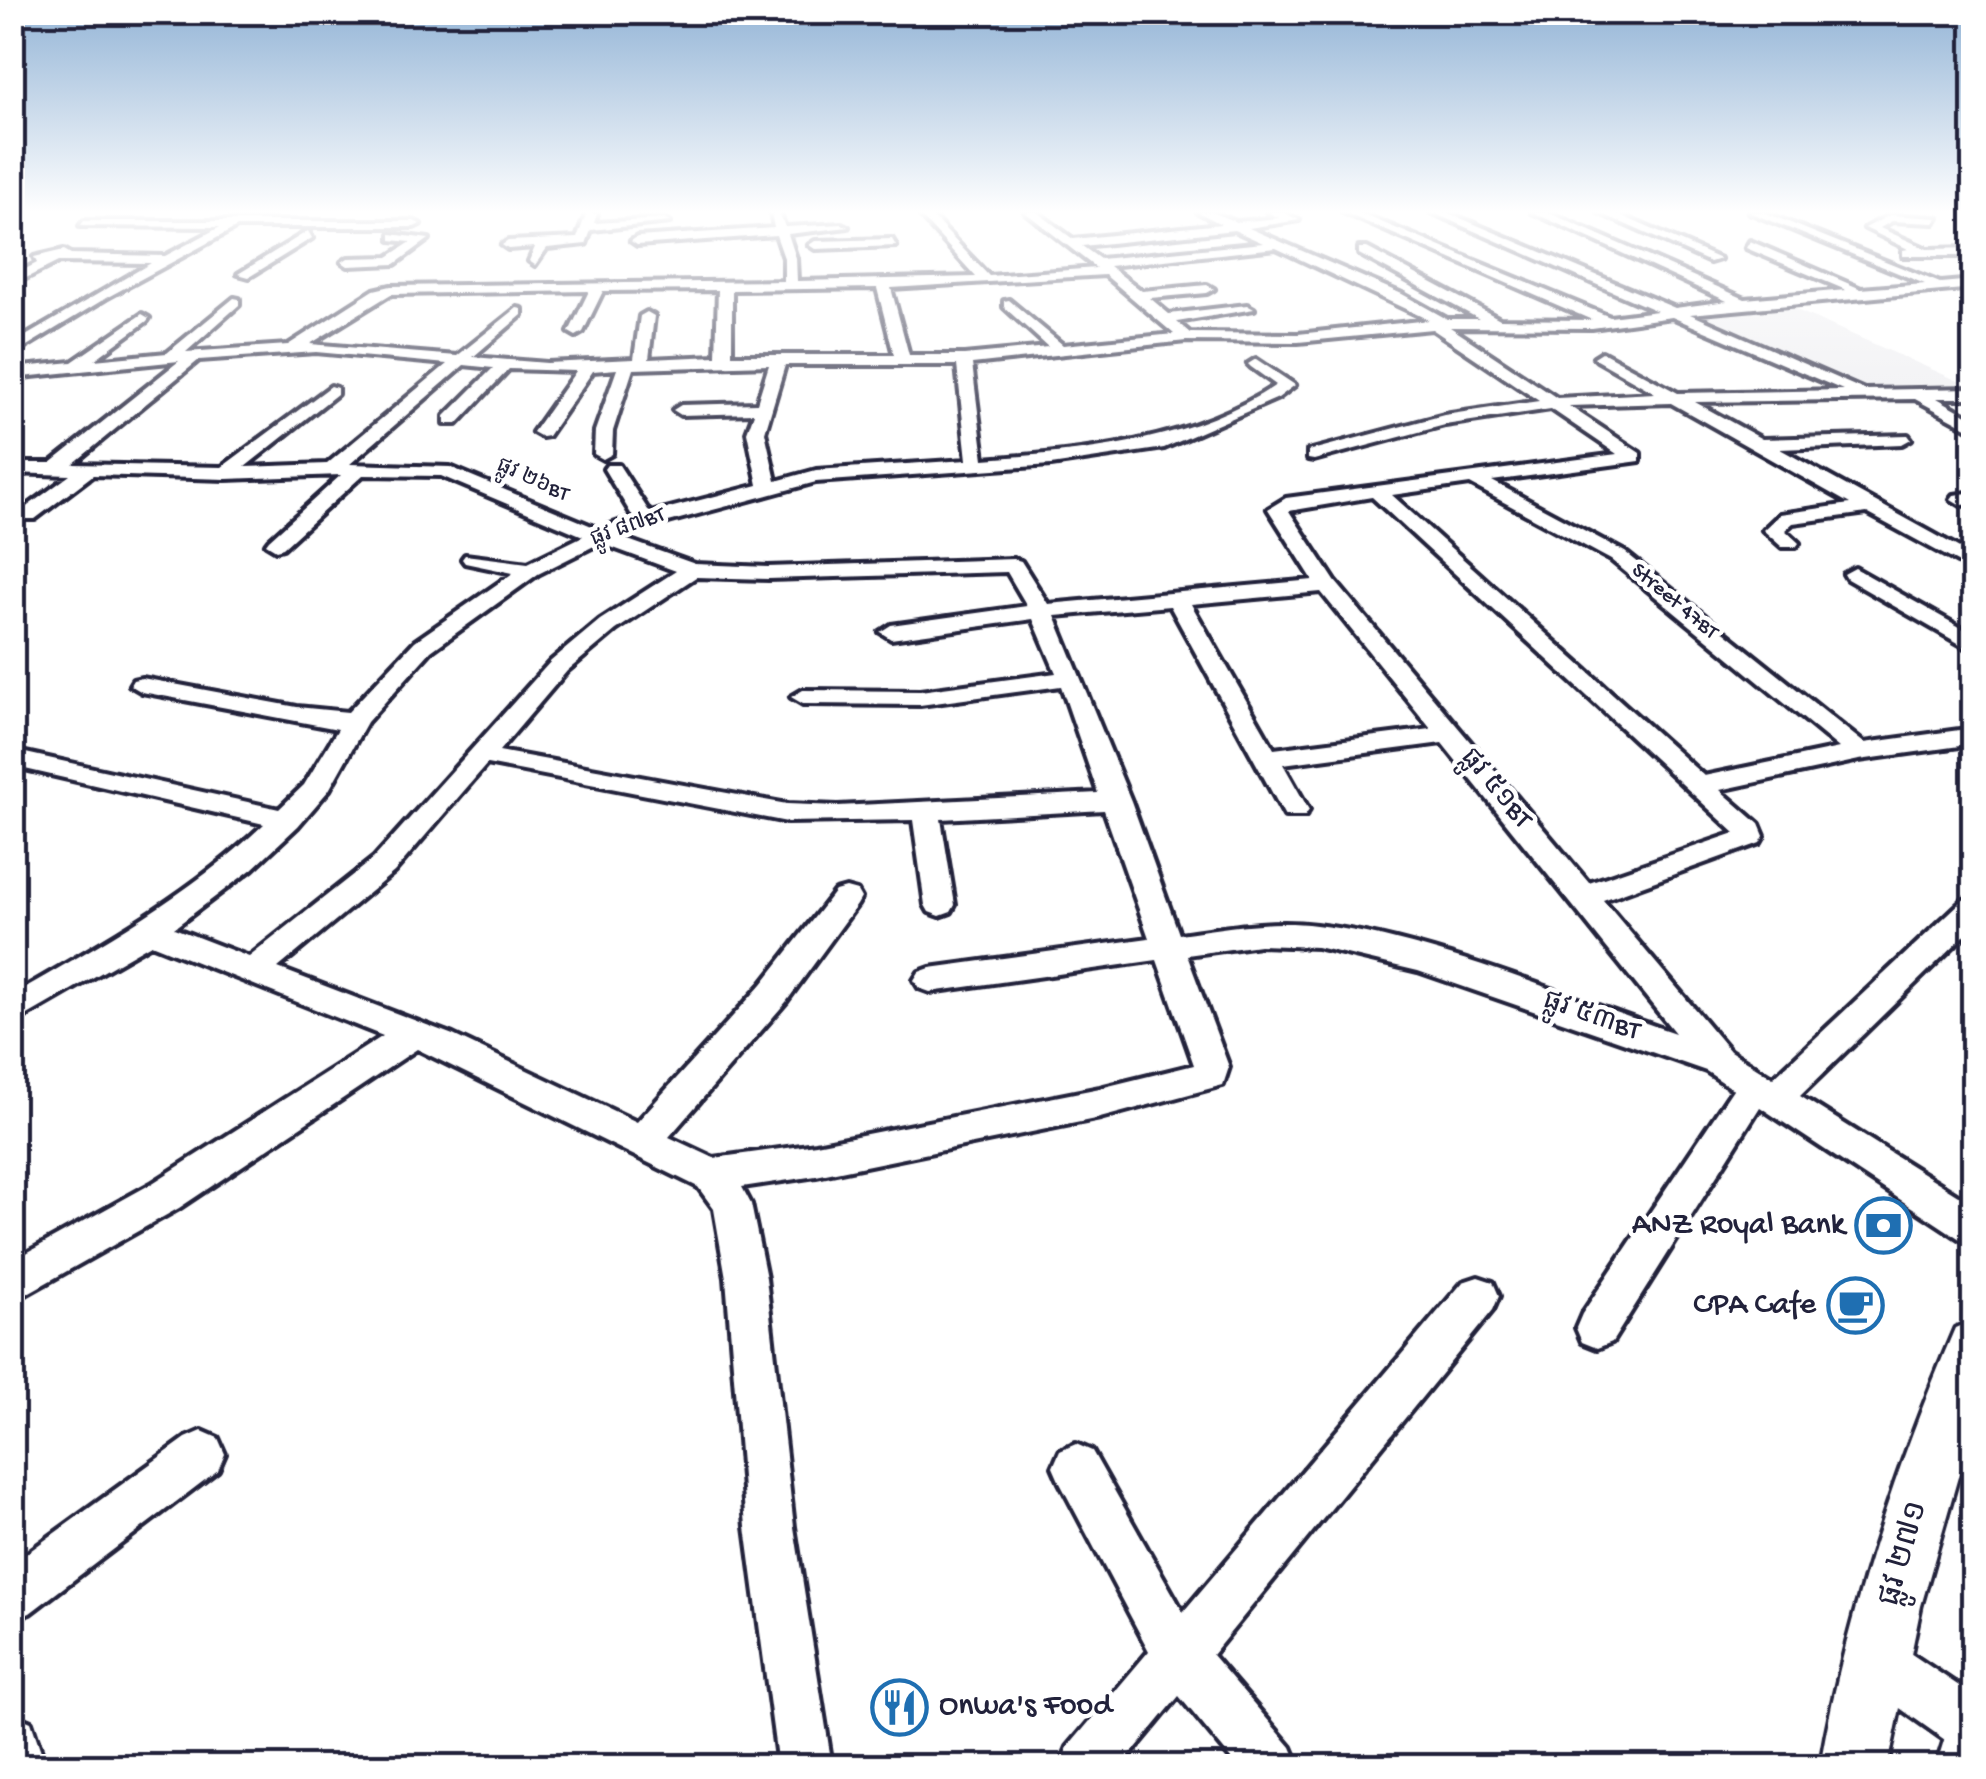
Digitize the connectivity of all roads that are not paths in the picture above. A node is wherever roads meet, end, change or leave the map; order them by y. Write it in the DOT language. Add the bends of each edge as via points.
graph roads {
  1 [pos="102,295"];
  2 [pos="378,295"];
  3 [pos="594,295"];
  4 [pos="725,295"];
  5 [pos="886,295"];
  6 [pos="1139,295"];
  7 [pos="1392,295"];
  8 [pos="1450,295"];
  9 [pos="1546,295"];
  10 [pos="1634,295"];
  11 [pos="1725,295"];
  12 [pos="1824,295"];
  13 [pos="234,302"];
  14 [pos="1741,302"];
  15 [pos="1009,304"];
  16 [pos="1247,309"];
  17 [pos="516,312"];
  18 [pos="1674,312"];
  19 [pos="646,316"];
  20 [pos="142,318"];
  21 [pos="1166,319"];
  22 [pos="1610,322"];
  23 [pos="1439,324"];
  24 [pos="1498,324"];
  25 [pos="1186,337"];
  26 [pos="1298,338"];
  27 [pos="294,349"];
  28 [pos="12,351"];
  29 [pos="1062,352"];
  30 [pos="196,355"];
  31 [pos="1297,356"];
  32 [pos="171,357"];
  33 [pos="1602,357"];
  34 [pos="724,360"];
  35 [pos="964,360"];
  36 [pos="1274,360"];
  37 [pos="903,361"];
  38 [pos="456,362"];
  39 [pos="778,362"];
  40 [pos="634,364"];
  41 [pos="75,366"];
  42 [pos="588,366"];
  43 [pos="503,367"];
  44 [pos="547,368"];
  45 [pos="12,373"];
  46 [pos="330,391"];
  47 [pos="1974,393"];
  48 [pos="1918,394"];
  49 [pos="1868,395"];
  50 [pos="1670,397"];
  51 [pos="1554,402"];
  52 [pos="763,408"];
  53 [pos="681,410"];
  54 [pos="451,420"];
  55 [pos="1974,426"];
  56 [pos="542,432"];
  57 [pos="1902,440"];
  58 [pos="1754,444"];
  59 [pos="1314,456"];
  60 [pos="976,464"];
  61 [pos="12,468"];
  62 [pos="358,468"];
  63 [pos="333,469"];
  64 [pos="54,470"];
  65 [pos="88,470"];
  66 [pos="226,472"];
  67 [pos="1472,478"];
  68 [pos="768,488"];
  69 [pos="1376,491"];
  70 [pos="1868,507"];
  71 [pos="28,515"];
  72 [pos="645,520"];
  73 [pos="598,536"];
  74 [pos="1790,543"];
  75 [pos="276,544"];
  76 [pos="472,559"];
  77 [pos="1974,565"];
  78 [pos="531,570"];
  79 [pos="692,570"];
  80 [pos="1855,574"];
  81 [pos="1326,585"];
  82 [pos="1177,598"];
  83 [pos="1040,611"];
  84 [pos="891,632"];
  85 [pos="1974,645"];
  86 [pos="1070,678"];
  87 [pos="142,685"];
  88 [pos="803,697"];
  89 [pos="356,719"];
  90 [pos="1450,734"];
  91 [pos="1974,736"];
  92 [pos="1859,752"];
  93 [pos="480,755"];
  94 [pos="12,758"];
  95 [pos="1267,758"];
  96 [pos="1698,786"];
  97 [pos="1117,801"];
  98 [pos="1295,810"];
  99 [pos="926,811"];
  100 [pos="288,820"];
  101 [pos="1584,896"];
  102 [pos="846,898"];
  103 [pos="940,905"];
  104 [pos="1974,906"];
  105 [pos="149,931"];
  106 [pos="1166,948"];
  107 [pos="256,970"];
  108 [pos="930,980"];
  109 [pos="12,1011"];
  110 [pos="414,1033"];
  111 [pos="1718,1061"];
  112 [pos="1765,1091"];
  113 [pos="641,1143"];
  114 [pos="711,1174"];
  115 [pos="1974,1227"];
  116 [pos="12,1283"];
  117 [pos="1478,1296"];
  118 [pos="1598,1328"];
  119 [pos="1974,1346"];
  120 [pos="202,1454"];
  121 [pos="1076,1467"];
  122 [pos="12,1595"];
  123 [pos="1178,1654"];
  124 [pos="1874,1659"];
  125 [pos="1974,1728"];
  126 [pos="12,1741"];
  127 [pos="1974,1745"];
  128 [pos="19,1766"];
  129 [pos="804,1766"];
  130 [pos="1087,1766"];
  131 [pos="1272,1766"];
  132 [pos="1854,1766"];
  133 [pos="1970,1766"];
  1 -- 28 [label="street"];
  2 -- 27 [label="street"];
  3 -- 44 [label="street"];
  4 -- 34 [label="street"];
  5 -- 37 [label="street"];
  6 -- 21 [label="street"];
  7 -- 23 [label="street"];
  8 -- 24 [label="street"];
  9 -- 22 [label="street"];
  10 -- 18 [label="street"];
  11 -- 14 [label="street"];
  12 -- 14 [label="street"];
  13 -- 32 [label="street"];
  14 -- 18 [label="street"];
  15 -- 29 [label="street"];
  16 -- 21 [label="street"];
  17 -- 38 [label="street"];
  18 -- 22 [label="street"];
  18 -- 49 [label="street"];
  19 -- 40 [label="street"];
  20 -- 41 [label="street"];
  21 -- 25 [label="street"];
  22 -- 24 [label="street"];
  23 -- 24 [label="street"];
  23 -- 26 [label="street"];
  23 -- 51 [label="street"];
  25 -- 26 [label="street"];
  25 -- 29 [label="street"];
  26 -- 31 [label="street" via="1312,350"];
  27 -- 30 [label="street"];
  27 -- 38 [label="street"];
  29 -- 35 [label="street"];
  30 -- 32 [label="street"];
  30 -- 64 [label="street"];
  32 -- 41 [label="street"];
  33 -- 50 [label="street"];
  34 -- 39 [label="street"];
  34 -- 40 [label="street"];
  35 -- 37 [label="street"];
  35 -- 60 [label="street"];
  36 -- 60 [label="street, ផ្លូវ ៨៧BT" via="1256,366 1286,382 1283,388 1164,443"];
  37 -- 39 [label="street"];
  38 -- 43 [label="street"];
  38 -- 63 [label="street"];
  39 -- 52 [label="street"];
  40 -- 42 [label="street"];
  40 -- 72 [label="street" via="604,431 608,461"];
  41 -- 45 [label="street"];
  42 -- 44 [label="street"];
  42 -- 56 [label="street"];
  43 -- 44 [label="street"];
  43 -- 54 [label="street"];
  46 -- 66 [label="street"];
  47 -- 48 [label="street"];
  48 -- 49 [label="street"];
  48 -- 55 [label="street"];
  49 -- 50 [label="street"];
  50 -- 51 [label="street"];
  50 -- 58 [label="street"];
  51 -- 59 [label="street" via="1444,420"];
  51 -- 67 [label="street" via="1634,457"];
  52 -- 53 [label="street"];
  52 -- 68 [label="street" via="756,432"];
  57 -- 58 [label="street"];
  58 -- 70 [label="street"];
  60 -- 68 [label="street, ផ្លូវ ៨៧BT" via="864,470"];
  61 -- 64 [label="street, ផ្លូវ ២៦BT"];
  62 -- 63 [label="street, ផ្លូវ ២៦BT"];
  62 -- 73 [label="street, ផ្លូវ ២៦BT" via="444,471"];
  62 -- 75 [label="street"];
  63 -- 66 [label="street, ផ្លូវ ២៦BT"];
  64 -- 65 [label="street, ផ្លូវ ២៦BT"];
  65 -- 66 [label="street, ផ្លូវ ២៦BT"];
  65 -- 71 [label="street"];
  67 -- 69 [label="street"];
  67 -- 92 [label="street, Street 47BT" via="1618,556"];
  68 -- 72 [label="street, ផ្លូវ ៨៧BT"];
  69 -- 81 [label="street, ផ្លូវ ៥១BT" via="1281,506"];
  69 -- 96 [label="street"];
  70 -- 74 [label="street" via="1787,518 1773,530"];
  70 -- 77 [label="street"];
  72 -- 73 [label="street, ផ្លូវ ៨៧BT"];
  73 -- 78 [label="street, ផ្លូវ ៨៧BT"];
  73 -- 79 [label="street, ផ្លូវ ២៦BT"];
  76 -- 78 [label="street"];
  78 -- 89 [label="street, ផ្លូវ ៨៧BT" via="423,646"];
  79 -- 83 [label="street, ផ្លូវ ២៦BT" via="1014,565"];
  79 -- 93 [label="street" via="560,666"];
  80 -- 85 [label="street"];
  81 -- 82 [label="street"];
  81 -- 90 [label="street, ផ្លូវ ៥១BT"];
  82 -- 83 [label="street"];
  82 -- 95 [label="street"];
  83 -- 84 [label="street"];
  83 -- 86 [label="street"];
  86 -- 88 [label="street" via="920,698"];
  86 -- 97 [label="street"];
  87 -- 89 [label="street" via="297,715"];
  89 -- 100 [label="street, ផ្លូវ ៨៧BT" via="315,790"];
  90 -- 95 [label="street"];
  90 -- 101 [label="street, ផ្លូវ ៥១BT"];
  91 -- 92 [label="street"];
  92 -- 96 [label="street"];
  93 -- 99 [label="street" via="786,813"];
  93 -- 107 [label="street" via="384,866"];
  94 -- 100 [label="street"];
  95 -- 98 [label="street"];
  96 -- 101 [label="street" via="1750,836"];
  97 -- 99 [label="street"];
  97 -- 106 [label="street"];
  99 -- 103 [label="street"];
  100 -- 105 [label="street, ផ្លូវ ៨៧BT"];
  101 -- 111 [label="street, ផ្លូវ ៥១BT"];
  102 -- 113 [label="street" via="774,993"];
  104 -- 112 [label="street"];
  105 -- 107 [label="street"];
  105 -- 109 [label="street, ផ្លូវ ៨៧BT"];
  106 -- 108 [label="street, ផ្លូវ ៥៣BT"];
  106 -- 111 [label="street, ផ្លូវ ៥៣BT" via="1260,934 1317,936 1423,960"];
  106 -- 114 [label="street" via="1211,1075 910,1141"];
  107 -- 110 [label="street"];
  110 -- 113 [label="street"];
  110 -- 116 [label="street" via="165,1196"];
  111 -- 112 [label="street, ផ្លូវ ៥៣BT"];
  112 -- 115 [label="street, ផ្លូវ ៥៣BT"];
  112 -- 118 [label="street"];
  113 -- 114 [label="street"];
  114 -- 129 [label="street" via="732,1204 746,1278 770,1527"];
  117 -- 123 [label="street"];
  119 -- 124 [label="main road, ផ្លូវ ២៧១" via="1945,1417"];
  120 -- 122 [label="street"];
  121 -- 123 [label="street"];
  123 -- 130 [label="street"];
  123 -- 131 [label="street"];
  124 -- 125 [label="street"];
  124 -- 132 [label="main road, ផ្លូវ ២៧១"];
  126 -- 128 [label="street"];
  127 -- 133 [label="main road"];
}
